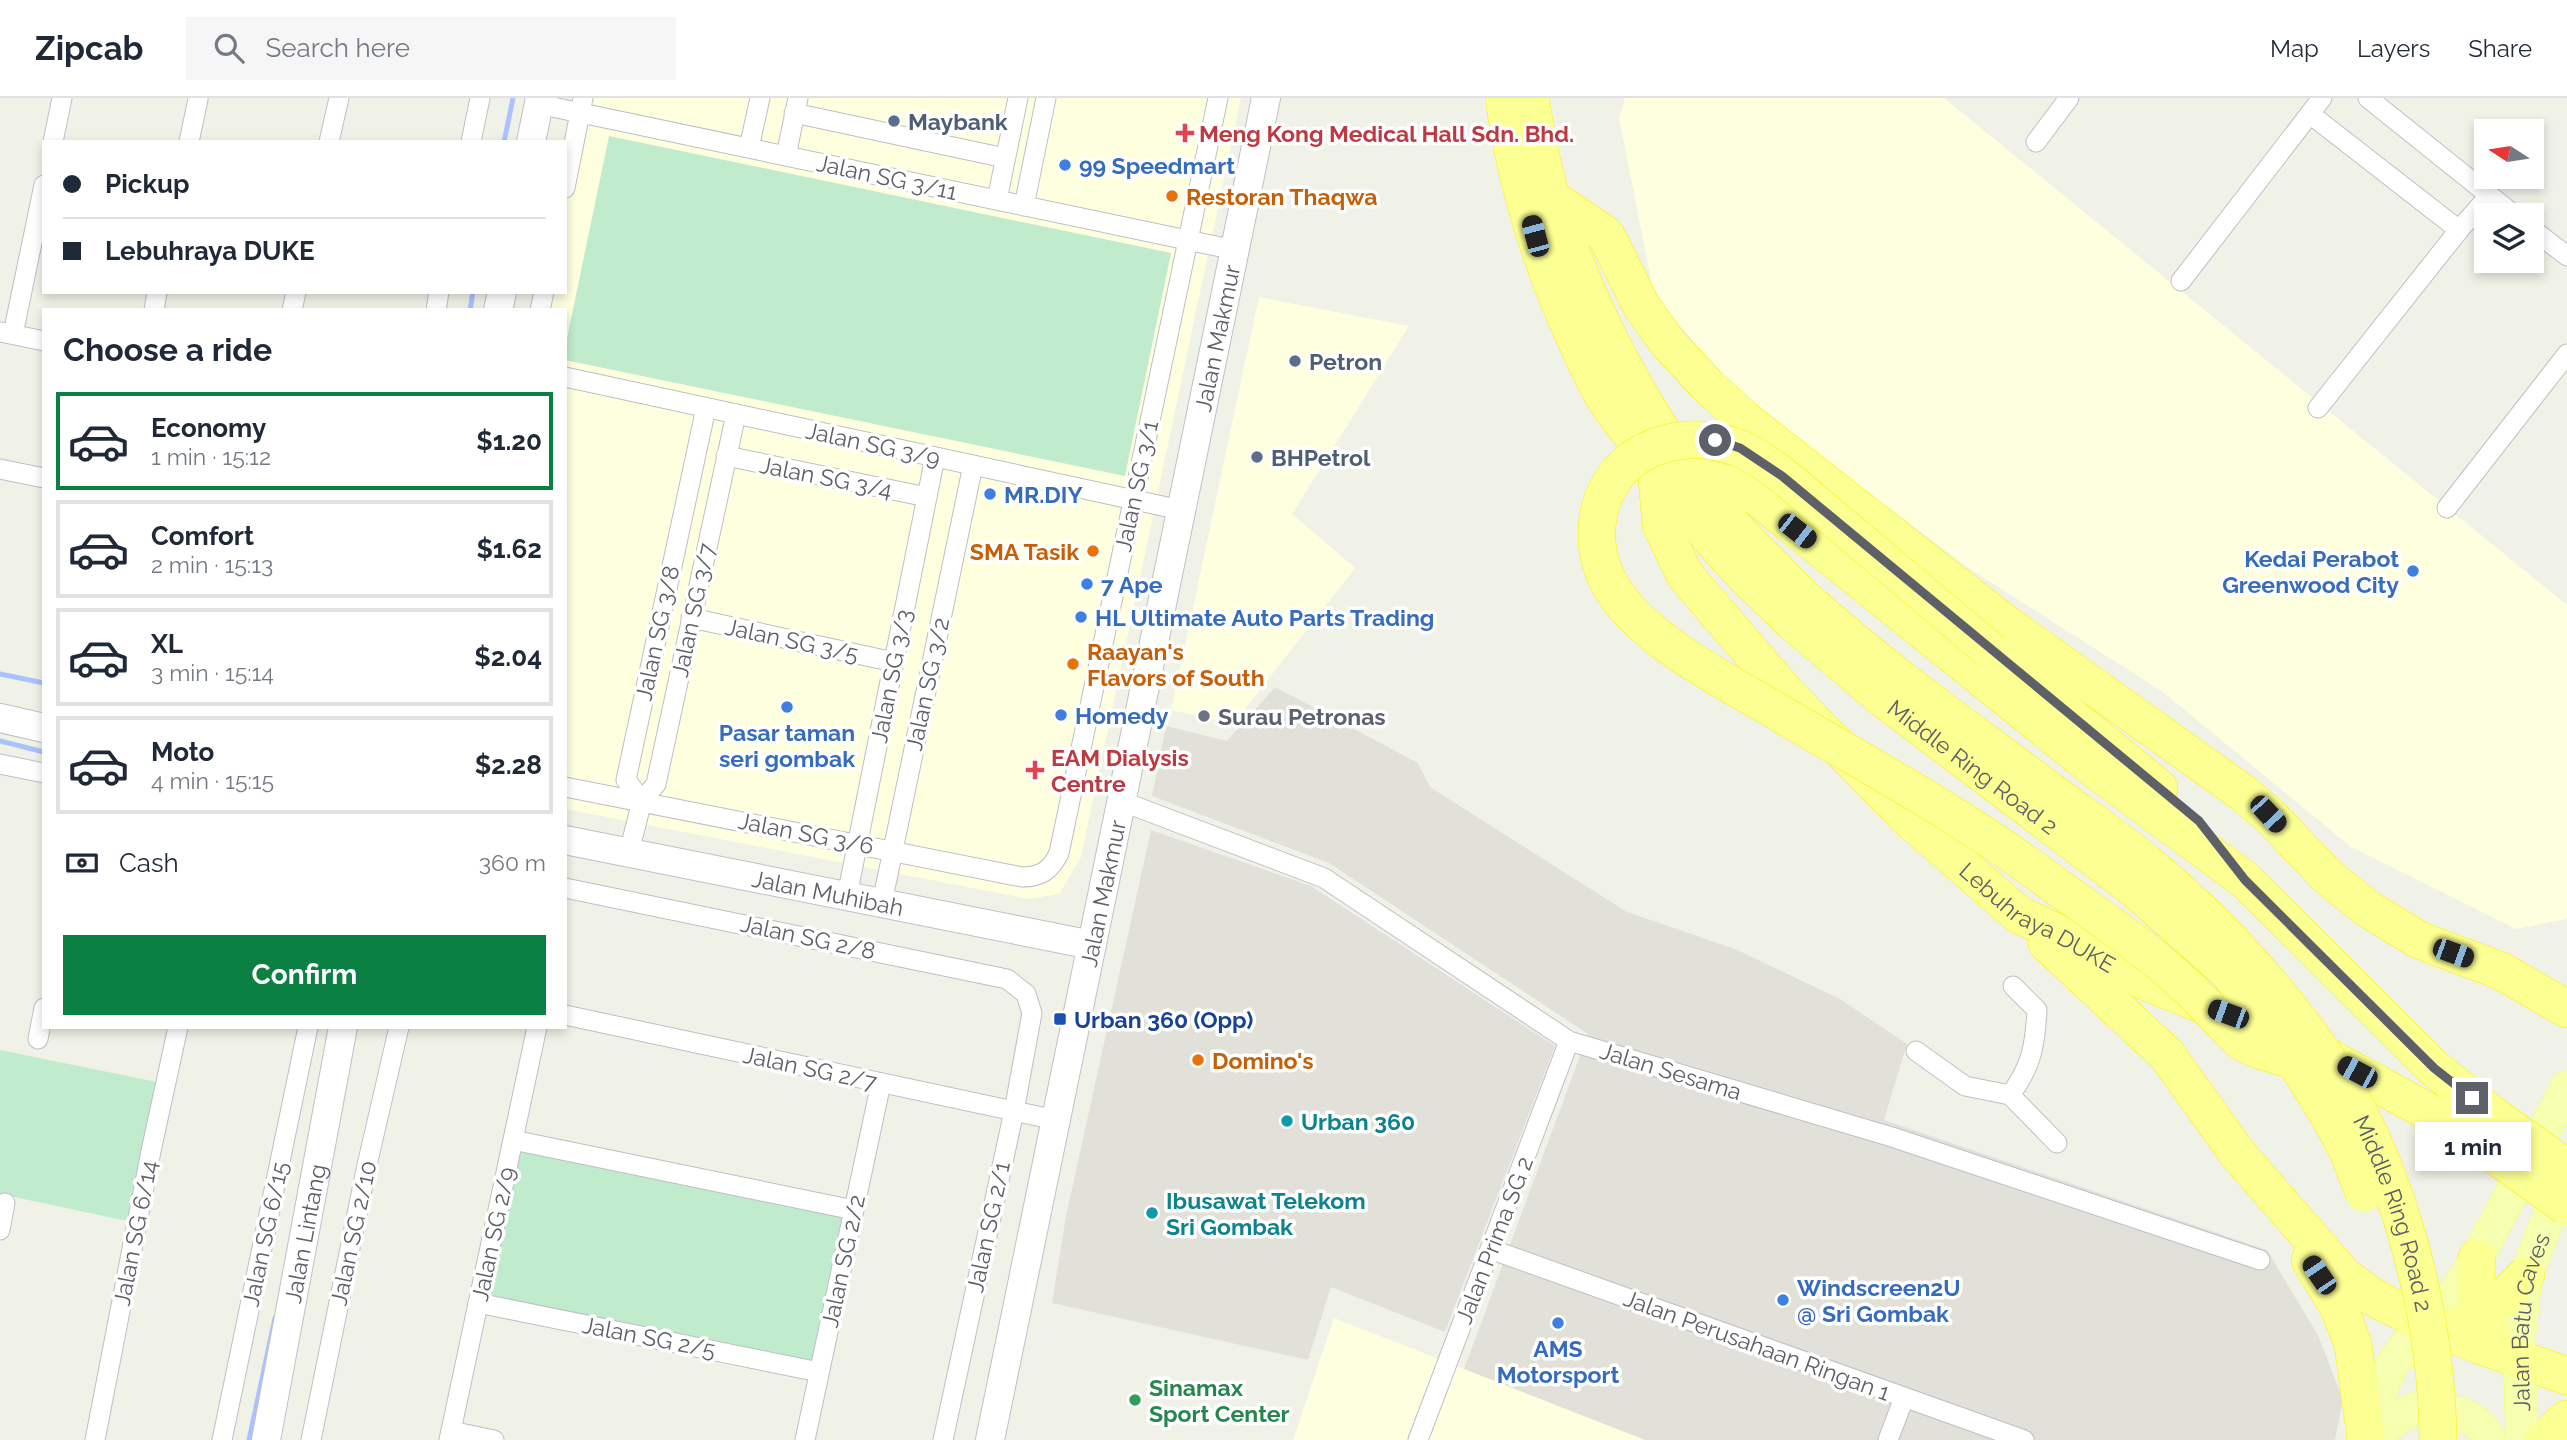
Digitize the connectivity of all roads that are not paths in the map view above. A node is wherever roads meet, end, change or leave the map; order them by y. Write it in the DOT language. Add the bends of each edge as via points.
graph roads {
  1 [pos="62,98"];
  2 [pos="339,98"];
  3 [pos="480,98"];
  4 [pos="760,98"];
  5 [pos="1018,98"];
  6 [pos="1046,98"];
  7 [pos="1218,98"];
  8 [pos="1266,98"];
  9 [pos="1504,98"];
  10 [pos="1530,98"];
  11 [pos="2069,98"];
  12 [pos="2322,98"];
  13 [pos="2368,98"];
  14 [pos="198,99"];
  15 [pos="539,101"];
  16 [pos="582,105"];
  17 [pos="796,106"];
  18 [pos="2310,114"];
  19 [pos="53,140"];
  20 [pos="189,140"];
  21 [pos="329,140"];
  22 [pos="471,140"];
  23 [pos="531,140"];
  24 [pos="2036,142"];
  25 [pos="749,148"];
  26 [pos="786,156"];
  27 [pos="1005,158"];
  28 [pos="567,178"];
  29 [pos="42,194"];
  30 [pos="2489,196"];
  31 [pos="1551,198"];
  32 [pos="997,200"];
  33 [pos="2498,203"];
  34 [pos="1024,206"];
  35 [pos="2459,230"];
  36 [pos="2544,238"];
  37 [pos="1188,241"];
  38 [pos="1235,250"];
  39 [pos="2567,256"];
  40 [pos="2181,281"];
  41 [pos="6,333"];
  42 [pos="42,341"];
  43 [pos="2567,354"];
  44 [pos="567,377"];
  45 [pos="706,408"];
  46 [pos="2318,408"];
  47 [pos="736,414"];
  48 [pos="726,456"];
  49 [pos="935,457"];
  50 [pos="973,465"];
  51 [pos="1656,468"];
  52 [pos="0,469"];
  53 [pos="1693,474"];
  54 [pos="42,478"];
  55 [pos="927,497"];
  56 [pos="1133,500"];
  57 [pos="2446,508"];
  58 [pos="1181,510"];
  59 [pos="1757,569"];
  60 [pos="691,618"];
  61 [pos="894,662"];
  62 [pos="0,718"];
  63 [pos="42,728"];
  64 [pos="0,764"];
  65 [pos="42,773"];
  66 [pos="567,787"];
  67 [pos="642,801"];
  68 [pos="1121,801"];
  69 [pos="567,840"];
  70 [pos="858,843"];
  71 [pos="892,850"];
  72 [pos="629,852"];
  73 [pos="1046,871"];
  74 [pos="2245,880"];
  75 [pos="567,888"];
  76 [pos="847,896"];
  77 [pos="882,903"];
  78 [pos="2019,915"];
  79 [pos="1092,945"];
  80 [pos="2501,971"];
  81 [pos="2567,980"];
  82 [pos="2012,986"];
  83 [pos="2567,1009"];
  84 [pos="1032,1013"];
  85 [pos="567,1016"];
  86 [pos="42,1018"];
  87 [pos="178,1029"];
  88 [pos="307,1029"];
  89 [pos="343,1029"];
  90 [pos="361,1029"];
  91 [pos="399,1029"];
  92 [pos="537,1029"];
  93 [pos="38,1039"];
  94 [pos="1569,1041"];
  95 [pos="1916,1051"];
  96 [pos="2295,1060"];
  97 [pos="881,1083"];
  98 [pos="2567,1087"];
  99 [pos="2010,1095"];
  100 [pos="1014,1111"];
  101 [pos="1056,1120"];
  102 [pos="513,1140"];
  103 [pos="2057,1143"];
  104 [pos="2237,1153"];
  105 [pos="2567,1169"];
  106 [pos="5,1203"];
  107 [pos="2567,1207"];
  108 [pos="854,1210"];
  109 [pos="0,1230"];
  110 [pos="1490,1249"];
  111 [pos="2477,1258"];
  112 [pos="2260,1260"];
  113 [pos="2526,1275"];
  114 [pos="478,1303"];
  115 [pos="2481,1318"];
  116 [pos="2425,1323"];
  117 [pos="2520,1359"];
  118 [pos="819,1372"];
  119 [pos="2567,1376"];
  120 [pos="1904,1398"];
  121 [pos="2567,1419"];
  122 [pos="450,1435"];
  123 [pos="95,1440"];
  124 [pos="222,1440"];
  125 [pos="266,1440"];
  126 [pos="285,1440"];
  127 [pos="311,1440"];
  128 [pos="494,1440"];
  129 [pos="805,1440"];
  130 [pos="943,1440"];
  131 [pos="990,1440"];
  132 [pos="1418,1440"];
  133 [pos="1888,1440"];
  134 [pos="2024,1440"];
  135 [pos="2367,1440"];
  136 [pos="2374,1440"];
  137 [pos="2414,1440"];
  138 [pos="2438,1440"];
  139 [pos="2490,1440"];
  140 [pos="2522,1440"];
  141 [pos="2543,1440"];
  1 -- 19 [label="street"];
  2 -- 21 [label="street"];
  3 -- 22 [label="street"];
  4 -- 25 [label="street"];
  5 -- 27 [label="street"];
  6 -- 34 [label="street"];
  7 -- 37 [label="street, Jalan SG 3/1"];
  8 -- 38 [label="street, Jalan Makmur"];
  9 -- 51 [label="highway, Middle Ring Road 2" via="1541,255 1568,322 1602,392"];
  10 -- 31 [label="highway, Middle Ring Road 2"];
  11 -- 24 [label="street"];
  12 -- 18 [label="street"];
  13 -- 30 [label="street"];
  14 -- 20 [label="street"];
  15 -- 16 [label="street, Jalan SG 3/11"];
  15 -- 23 [label="street"];
  16 -- 25 [label="street, Jalan SG 3/11"];
  16 -- 28 [label="street"];
  17 -- 26 [label="street"];
  17 -- 27 [label="street"];
  18 -- 35 [label="street"];
  18 -- 40 [label="street"];
  25 -- 26 [label="street, Jalan SG 3/11"];
  26 -- 32 [label="street, Jalan SG 3/11"];
  27 -- 32 [label="street"];
  29 -- 41 [label="street"];
  30 -- 33 [label="street"];
  30 -- 35 [label="street"];
  31 -- 53 [label="highway, Middle Ring Road 2" via="1613,347"];
  31 -- 80 [label="highway" via="1606,235 1641,305 1668,343 1749,423 2006,624 2243,793 2327,876 2368,909 2419,940"];
  32 -- 34 [label="street, Jalan SG 3/11"];
  34 -- 37 [label="street, Jalan SG 3/11"];
  35 -- 46 [label="street"];
  36 -- 39 [label="street"];
  37 -- 38 [label="street, Jalan SG 3/11"];
  37 -- 56 [label="street, Jalan SG 3/1"];
  38 -- 58 [label="street, Jalan Makmur"];
  41 -- 42 [label="street"];
  43 -- 57 [label="street"];
  44 -- 45 [label="street, Jalan SG 3/9"];
  45 -- 47 [label="street, Jalan SG 3/9"];
  45 -- 67 [label="street, Jalan SG 3/8" via="626,780"];
  47 -- 48 [label="street, Jalan SG 3/7"];
  47 -- 49 [label="street, Jalan SG 3/9"];
  48 -- 55 [label="street, Jalan SG 3/4"];
  48 -- 60 [label="street, Jalan SG 3/7"];
  49 -- 50 [label="street, Jalan SG 3/9"];
  49 -- 55 [label="street, Jalan SG 3/3"];
  50 -- 56 [label="street, Jalan SG 3/9"];
  50 -- 71 [label="street, Jalan SG 3/2"];
  51 -- 59 [label="highway, Middle Ring Road 2" via="1720,551"];
  51 -- 78 [label="highway, Lebuhraya DUKE" via="1661,525 1685,575 1784,692 1899,808"];
  52 -- 54 [label="street"];
  53 -- 59 [label="highway, Middle Ring Road 2" via="1742,537"];
  53 -- 74 [label="highway" via="1747,489 2096,770"];
  55 -- 61 [label="street, Jalan SG 3/3"];
  56 -- 58 [label="street, Jalan SG 3/9"];
  56 -- 73 [label="street, Jalan SG 3/1" via="1059,853"];
  58 -- 68 [label="street, Jalan Makmur"];
  59 -- 96 [label="highway, Middle Ring Road 2, bridge" via="1795,624 1884,699 2135,889 2229,973"];
  59 -- 138 [label="highway, Middle Ring Road 2, bridge" via="1812,606 2151,866 2247,957 2321,1051 2370,1138 2396,1203 2422,1291 2433,1351"];
  60 -- 61 [label="street, Jalan SG 3/5"];
  60 -- 67 [label="street, Jalan SG 3/7" via="656,784"];
  61 -- 70 [label="street, Jalan SG 3/3"];
  62 -- 63 [label="street"];
  64 -- 65 [label="street"];
  66 -- 67 [label="street, Jalan SG 3/6"];
  67 -- 70 [label="street, Jalan SG 3/6"];
  67 -- 72 [label="street"];
  68 -- 79 [label="street, Jalan Makmur"];
  68 -- 94 [label="street, Jalan Sesama" via="1324,878"];
  69 -- 72 [label="street, Jalan Muhibah"];
  70 -- 71 [label="street, Jalan SG 3/6"];
  70 -- 76 [label="street, Jalan SG 3/3"];
  71 -- 73 [label="street, Jalan SG 3/6" via="1022,877"];
  71 -- 77 [label="street, Jalan SG 3/2"];
  72 -- 76 [label="street, Jalan Muhibah"];
  74 -- 96 [label="highway, bridge" via="2199,821 1782,476 1740,448 1690,438 1663,444 1641,452 1621,468 1607,489 1597,515 1596,540 1612,589 1628,611 1726,681 1966,823 2055,885 2176,976 2242,1041"];
  74 -- 105 [label="highway, bridge" via="2434,1068"];
  75 -- 84 [label="street, Jalan SG 2/8" via="1007,979 1026,994"];
  76 -- 77 [label="street, Jalan Muhibah"];
  77 -- 79 [label="street, Jalan Muhibah"];
  78 -- 104 [label="highway" via="2167,1055"];
  78 -- 107 [label="highway, Lebuhraya DUKE, bridge" via="2129,975 2292,1037 2453,1125"];
  79 -- 101 [label="street, Jalan Makmur"];
  80 -- 81 [label="highway"];
  80 -- 83 [label="highway"];
  82 -- 99 [label="street" via="2038,1010 2036,1043 2025,1075"];
  84 -- 100 [label="street, Jalan SG 2/1"];
  85 -- 97 [label="street, Jalan SG 2/7"];
  86 -- 93 [label="street"];
  87 -- 123 [label="street, Jalan SG 6/14"];
  88 -- 124 [label="street, Jalan SG 6/15"];
  89 -- 125 [label="street, Jalan Lintang"];
  90 -- 126 [label="street, Jalan Lintang"];
  91 -- 127 [label="street, Jalan SG 2/10"];
  92 -- 102 [label="street, Jalan SG 2/9"];
  94 -- 110 [label="street, Jalan Prima SG 2"];
  94 -- 112 [label="street, Jalan Sesama" via="1892,1137"];
  95 -- 99 [label="street" via="1965,1086"];
  96 -- 137 [label="highway, Middle Ring Road 2, bridge" via="2348,1152 2375,1221 2410,1357"];
  97 -- 100 [label="street, Jalan SG 2/7"];
  97 -- 108 [label="street, Jalan SG 2/2"];
  98 -- 111 [label="main road"];
  99 -- 103 [label="street"];
  100 -- 101 [label="street, Jalan SG 2/7"];
  100 -- 130 [label="street, Jalan SG 2/1"];
  101 -- 131 [label="street, Jalan Makmur"];
  102 -- 108 [label="street"];
  102 -- 114 [label="street, Jalan SG 2/9"];
  104 -- 116 [label="highway" via="2344,1276 2372,1297"];
  104 -- 135 [label="highway" via="2339,1308 2353,1344"];
  105 -- 113 [label="main road, Jalan Batu Caves"];
  106 -- 109 [label="street"];
  108 -- 118 [label="street, Jalan SG 2/2"];
  110 -- 120 [label="street, Jalan Perusahaan Ringan 1"];
  110 -- 132 [label="street, Jalan Prima SG 2"];
  111 -- 115 [label="highway" via="2476,1302"];
  111 -- 116 [label="main road" via="2455,1292"];
  113 -- 115 [label="highway"];
  113 -- 117 [label="main road, Jalan Batu Caves"];
  114 -- 118 [label="street, Jalan SG 2/5"];
  114 -- 122 [label="street, Jalan SG 2/9"];
  115 -- 116 [label="highway" via="2463,1325"];
  115 -- 117 [label="highway" via="2499,1344"];
  116 -- 117 [label="highway"];
  116 -- 135 [label="main road" via="2390,1366"];
  117 -- 119 [label="highway"];
  117 -- 140 [label="main road, Jalan Batu Caves"];
  118 -- 129 [label="street, Jalan SG 2/2"];
  120 -- 133 [label="street"];
  120 -- 134 [label="street, Jalan Perusahaan Ringan 1"];
  121 -- 141 [label="highway"];
  122 -- 128 [label="street"];
  136 -- 139 [label="main road" via="2400,1416 2419,1408 2469,1417"];
}
